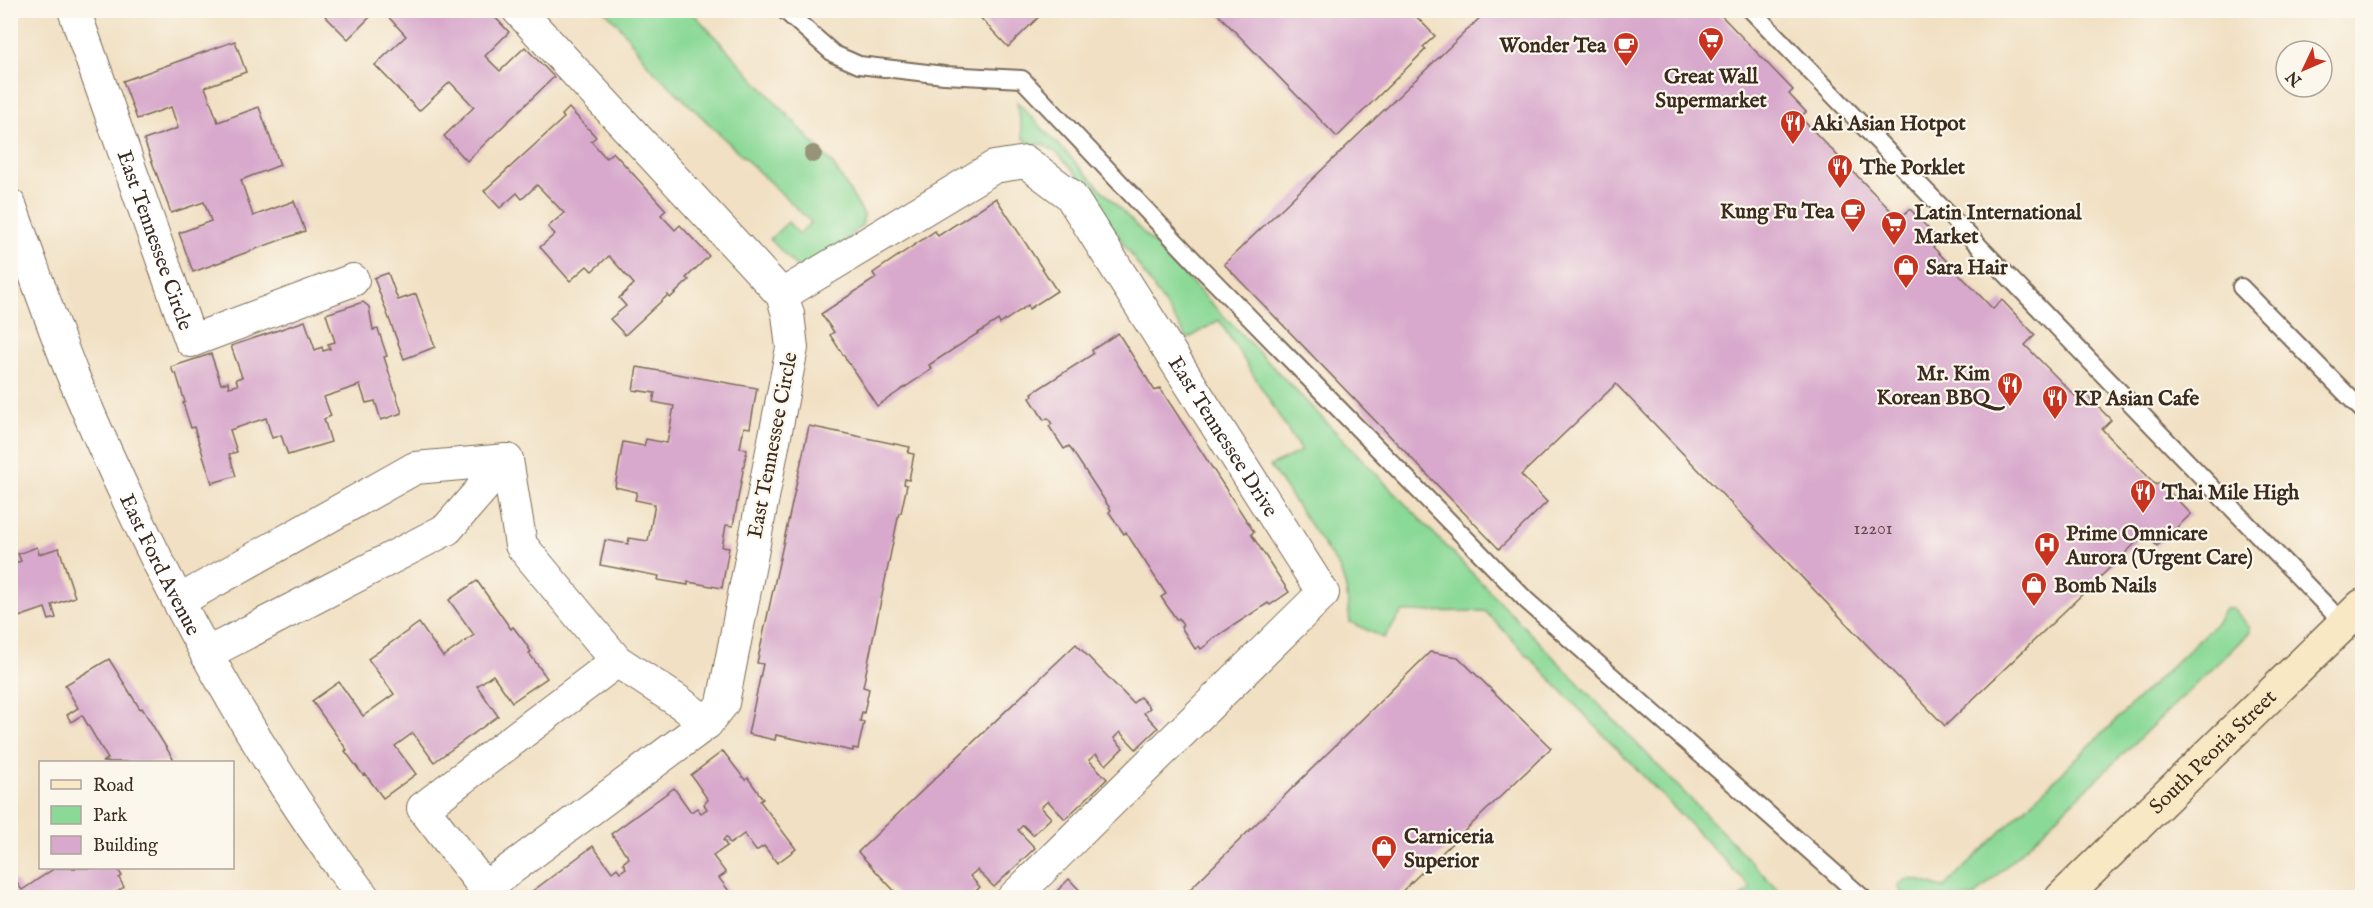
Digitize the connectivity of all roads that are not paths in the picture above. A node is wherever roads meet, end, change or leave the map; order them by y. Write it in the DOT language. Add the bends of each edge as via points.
graph roads {
  1 [pos="74,10"];
  2 [pos="518,10"];
  3 [pos="784,10"];
  4 [pos="1751,10"];
  5 [pos="10,205"];
  6 [pos="353,280"];
  7 [pos="2241,287"];
  8 [pos="782,295"];
  9 [pos="2362,410"];
  10 [pos="507,460"];
  11 [pos="179,601"];
  12 [pos="2353,615"];
  13 [pos="206,654"];
  14 [pos="618,661"];
  15 [pos="707,723"];
  16 [pos="364,897"];
  17 [pos="1012,897"];
  18 [pos="1863,897"];
  19 [pos="2062,897"];
  1 -- 6 [label="street, East Tennessee Circle" via="191,341"];
  2 -- 8 [label="street, East Tennessee Circle"];
  3 -- 18 [label="lane" via="834,54 859,65 1022,79 1527,601"];
  4 -- 12 [label="lane"];
  5 -- 11 [label="street, East Ford Avenue" via="72,373 127,501"];
  7 -- 9 [label="lane"];
  8 -- 15 [label="street, East Tennessee Circle" via="792,348 723,703"];
  8 -- 17 [label="street, East Tennessee Drive" via="994,167 1026,162 1070,195 1323,593"];
  10 -- 11 [label="street" via="415,468"];
  10 -- 13 [label="street" via="447,529"];
  10 -- 14 [label="street" via="521,545"];
  11 -- 13 [label="street, East Ford Avenue"];
  12 -- 19 [label="main road, South Peoria Street"];
  13 -- 16 [label="street, East Ford Avenue" via="271,762"];
  14 -- 15 [label="street"];
  14 -- 15 [label="street, East Tennessee Circle" via="423,808 485,888"];
}
